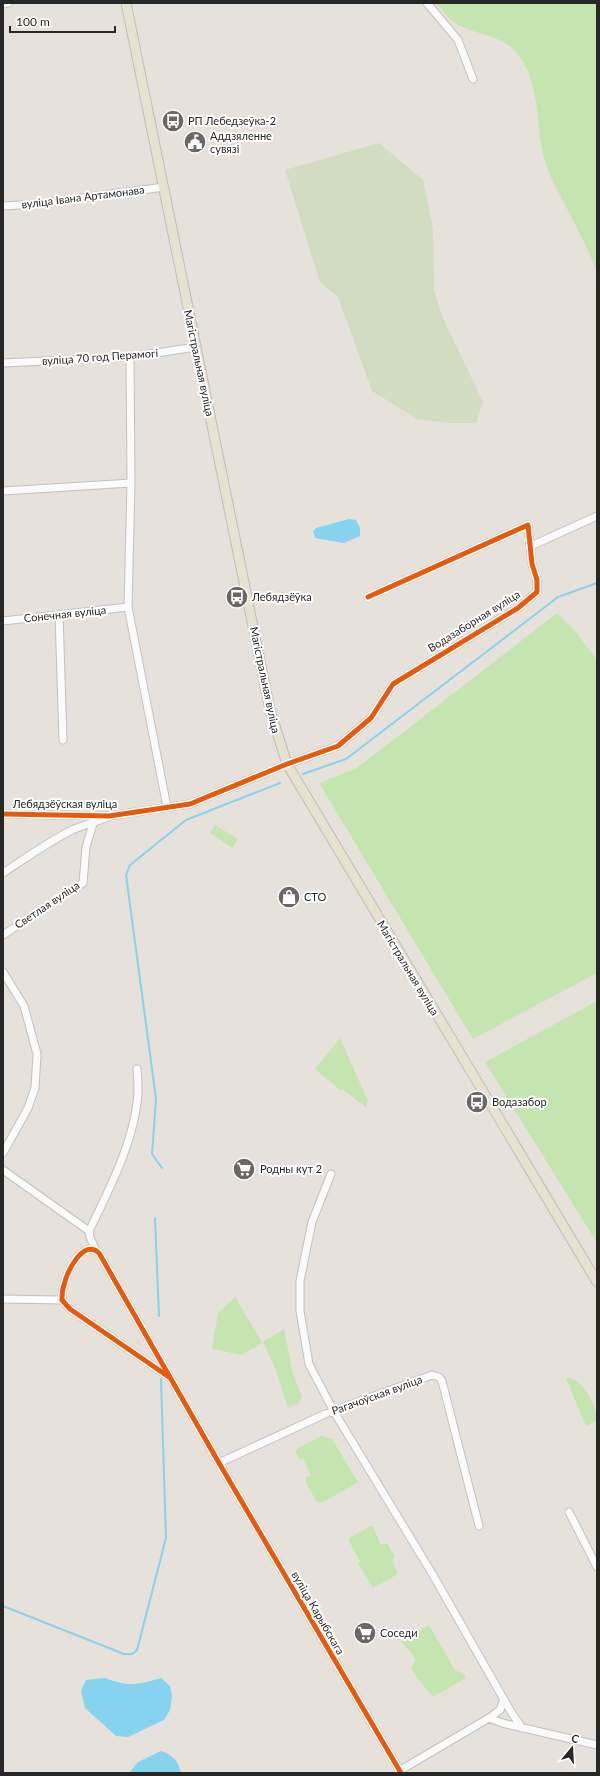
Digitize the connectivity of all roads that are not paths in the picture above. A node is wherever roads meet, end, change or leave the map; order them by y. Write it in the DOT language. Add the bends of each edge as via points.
graph roads {
  1 [pos="8,3"];
  2 [pos="126,3"];
  3 [pos="427,3"];
  4 [pos="3,4"];
  5 [pos="473,79"];
  6 [pos="164,187"];
  7 [pos="3,206"];
  8 [pos="196,348"];
  9 [pos="130,357"];
  10 [pos="3,364"];
  11 [pos="131,483"];
  12 [pos="3,492"];
  13 [pos="597,516"];
  14 [pos="531,546"];
  15 [pos="368,598"];
  16 [pos="128,607"];
  17 [pos="59,614"];
  18 [pos="3,621"];
  19 [pos="63,740"];
  20 [pos="287,764"];
  21 [pos="167,808"];
  22 [pos="3,814"];
  23 [pos="72,816"];
  24 [pos="109,816"];
  25 [pos="93,824"];
  26 [pos="74,829"];
  27 [pos="3,873"];
  28 [pos="3,935"];
  29 [pos="3,972"];
  30 [pos="137,1069"];
  31 [pos="3,1153"];
  32 [pos="3,1170"];
  33 [pos="331,1174"];
  34 [pos="89,1231"];
  35 [pos="95,1249"];
  36 [pos="597,1282"];
  37 [pos="3,1299"];
  38 [pos="62,1300"];
  39 [pos="169,1377"];
  40 [pos="333,1410"];
  41 [pos="219,1464"];
  42 [pos="569,1512"];
  43 [pos="479,1526"];
  44 [pos="597,1567"];
  45 [pos="504,1699"];
  46 [pos="500,1710"];
  47 [pos="510,1712"];
  48 [pos="489,1718"];
  49 [pos="502,1724"];
  50 [pos="522,1728"];
  51 [pos="597,1745"];
  52 [pos="400,1772"];
  1 -- 4 [label="street"];
  2 -- 6 [label="main road, Магістральная вуліца"];
  3 -- 5 [label="street" via="458,40"];
  6 -- 7 [label="street, вуліца Івана Артамонава"];
  6 -- 8 [label="main road, Магістральная вуліца"];
  8 -- 9 [label="street, вуліца 70 год Перамогі"];
  8 -- 20 [label="main road, Магістральная вуліца" via="270,710"];
  9 -- 10 [label="street, вуліца 70 год Перамогі"];
  9 -- 11 [label="street"];
  11 -- 12 [label="street"];
  11 -- 16 [label="street"];
  13 -- 14 [label="street"];
  14 -- 15 [label="street, Водазаборная вуліца" via="528,525"];
  14 -- 20 [label="street, Водазаборная вуліца" via="537,592 518,608 393,684 371,718 338,746"];
  16 -- 17 [label="street, Сонечная вуліца"];
  16 -- 21 [label="street"];
  17 -- 18 [label="street, Сонечная вуліца"];
  17 -- 19 [label="street"];
  20 -- 21 [label="street, Лебядзёўская вуліца" via="190,804"];
  20 -- 36 [label="main road, Магістральная вуліца"];
  21 -- 24 [label="street, Лебядзёўская вуліца"];
  22 -- 23 [label="street, Лебядзёўская вуліца"];
  23 -- 24 [label="street, Лебядзёўская вуліца"];
  23 -- 26 [label="street"];
  24 -- 25 [label="street"];
  25 -- 26 [label="street"];
  25 -- 28 [label="street, Светлая вуліца" via="86,848 83,883"];
  26 -- 27 [label="street"];
  29 -- 31 [label="street" via="24,1006 37,1054 35,1088 28,1108"];
  30 -- 34 [label="street" via="138,1094 134,1119 119,1169"];
  32 -- 34 [label="street"];
  33 -- 40 [label="street" via="310,1231 299,1301 310,1364"];
  34 -- 35 [label="street, вуліца Карыбскага"];
  35 -- 38 [label="street" via="84,1251 77,1259 64,1283"];
  35 -- 39 [label="street, вуліца Карыбскага" via="116,1281"];
  37 -- 38 [label="street"];
  38 -- 39 [label="street" via="70,1309"];
  39 -- 41 [label="street, вуліца Карыбскага"];
  40 -- 41 [label="street, Рагачоўская вуліца"];
  40 -- 43 [label="street, Рагачоўская вуліца" via="432,1375 439,1377"];
  40 -- 45 [label="street" via="433,1575"];
  41 -- 52 [label="street, вуліца Карыбскага"];
  42 -- 44 [label="street"];
  45 -- 46 [label="street"];
  45 -- 47 [label="street"];
  46 -- 47 [label="street"];
  46 -- 48 [label="street"];
  46 -- 49 [label="street" via="497,1718"];
  47 -- 49 [label="street" via="511,1720"];
  47 -- 50 [label="street"];
  48 -- 49 [label="street"];
  48 -- 52 [label="street"];
  49 -- 50 [label="street"];
  50 -- 51 [label="street"];
}
